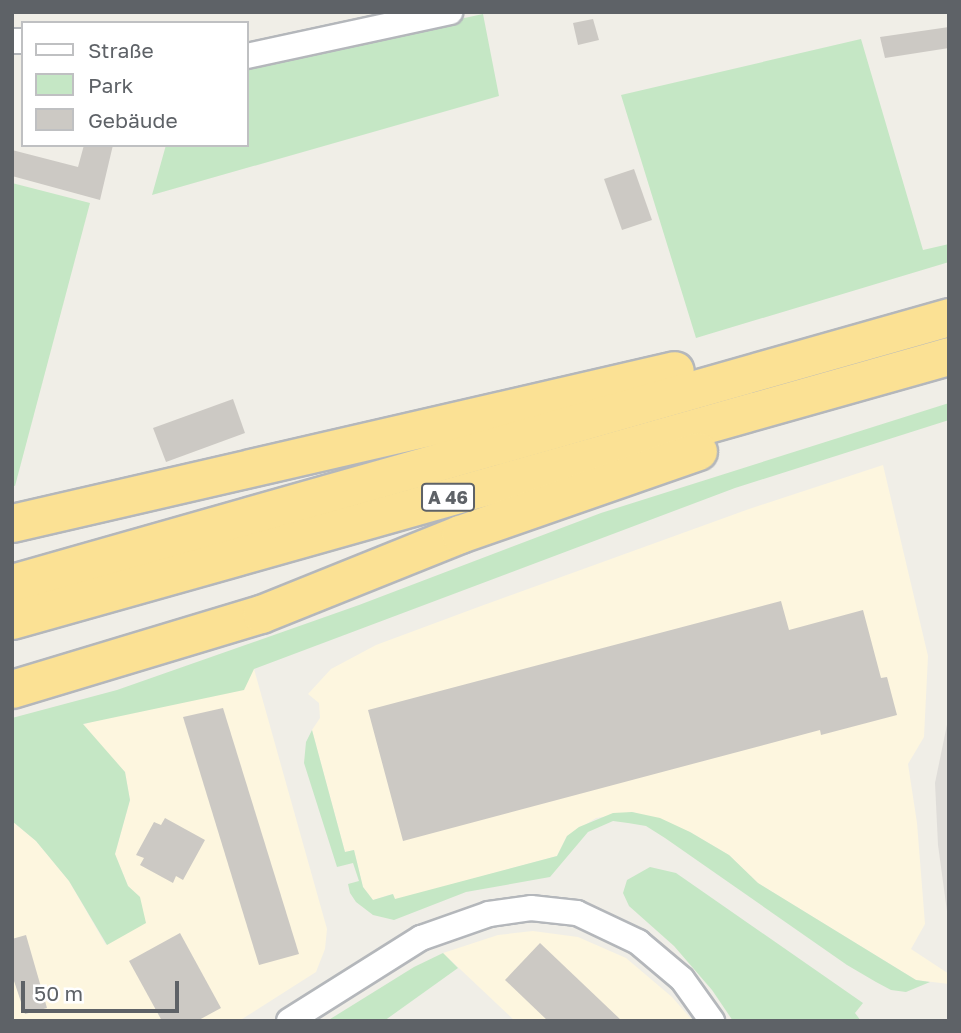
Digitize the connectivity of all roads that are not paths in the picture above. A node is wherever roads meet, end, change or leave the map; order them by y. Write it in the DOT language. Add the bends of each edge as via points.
graph roads {
  1 [pos="450,12"];
  2 [pos="248,56"];
  3 [pos="949,317"];
  4 [pos="870,339"];
  5 [pos="949,356"];
  6 [pos="884,375"];
  7 [pos="12,523"];
  8 [pos="12,583"];
  9 [pos="12,620"];
  10 [pos="12,689"];
  11 [pos="289,1021"];
  12 [pos="712,1021"];
  1 -- 2 [label="street"];
  3 -- 4 [label="highway, A 46"];
  4 -- 7 [label="highway" via="689,367"];
  4 -- 8 [label="highway, A 46"];
  5 -- 6 [label="highway, A 46"];
  6 -- 9 [label="highway, A 46"];
  6 -- 10 [label="highway" via="705,449 460,534 261,614"];
  11 -- 12 [label="street" via="421,938 489,914 531,908 577,913 638,942 682,979"];
}
